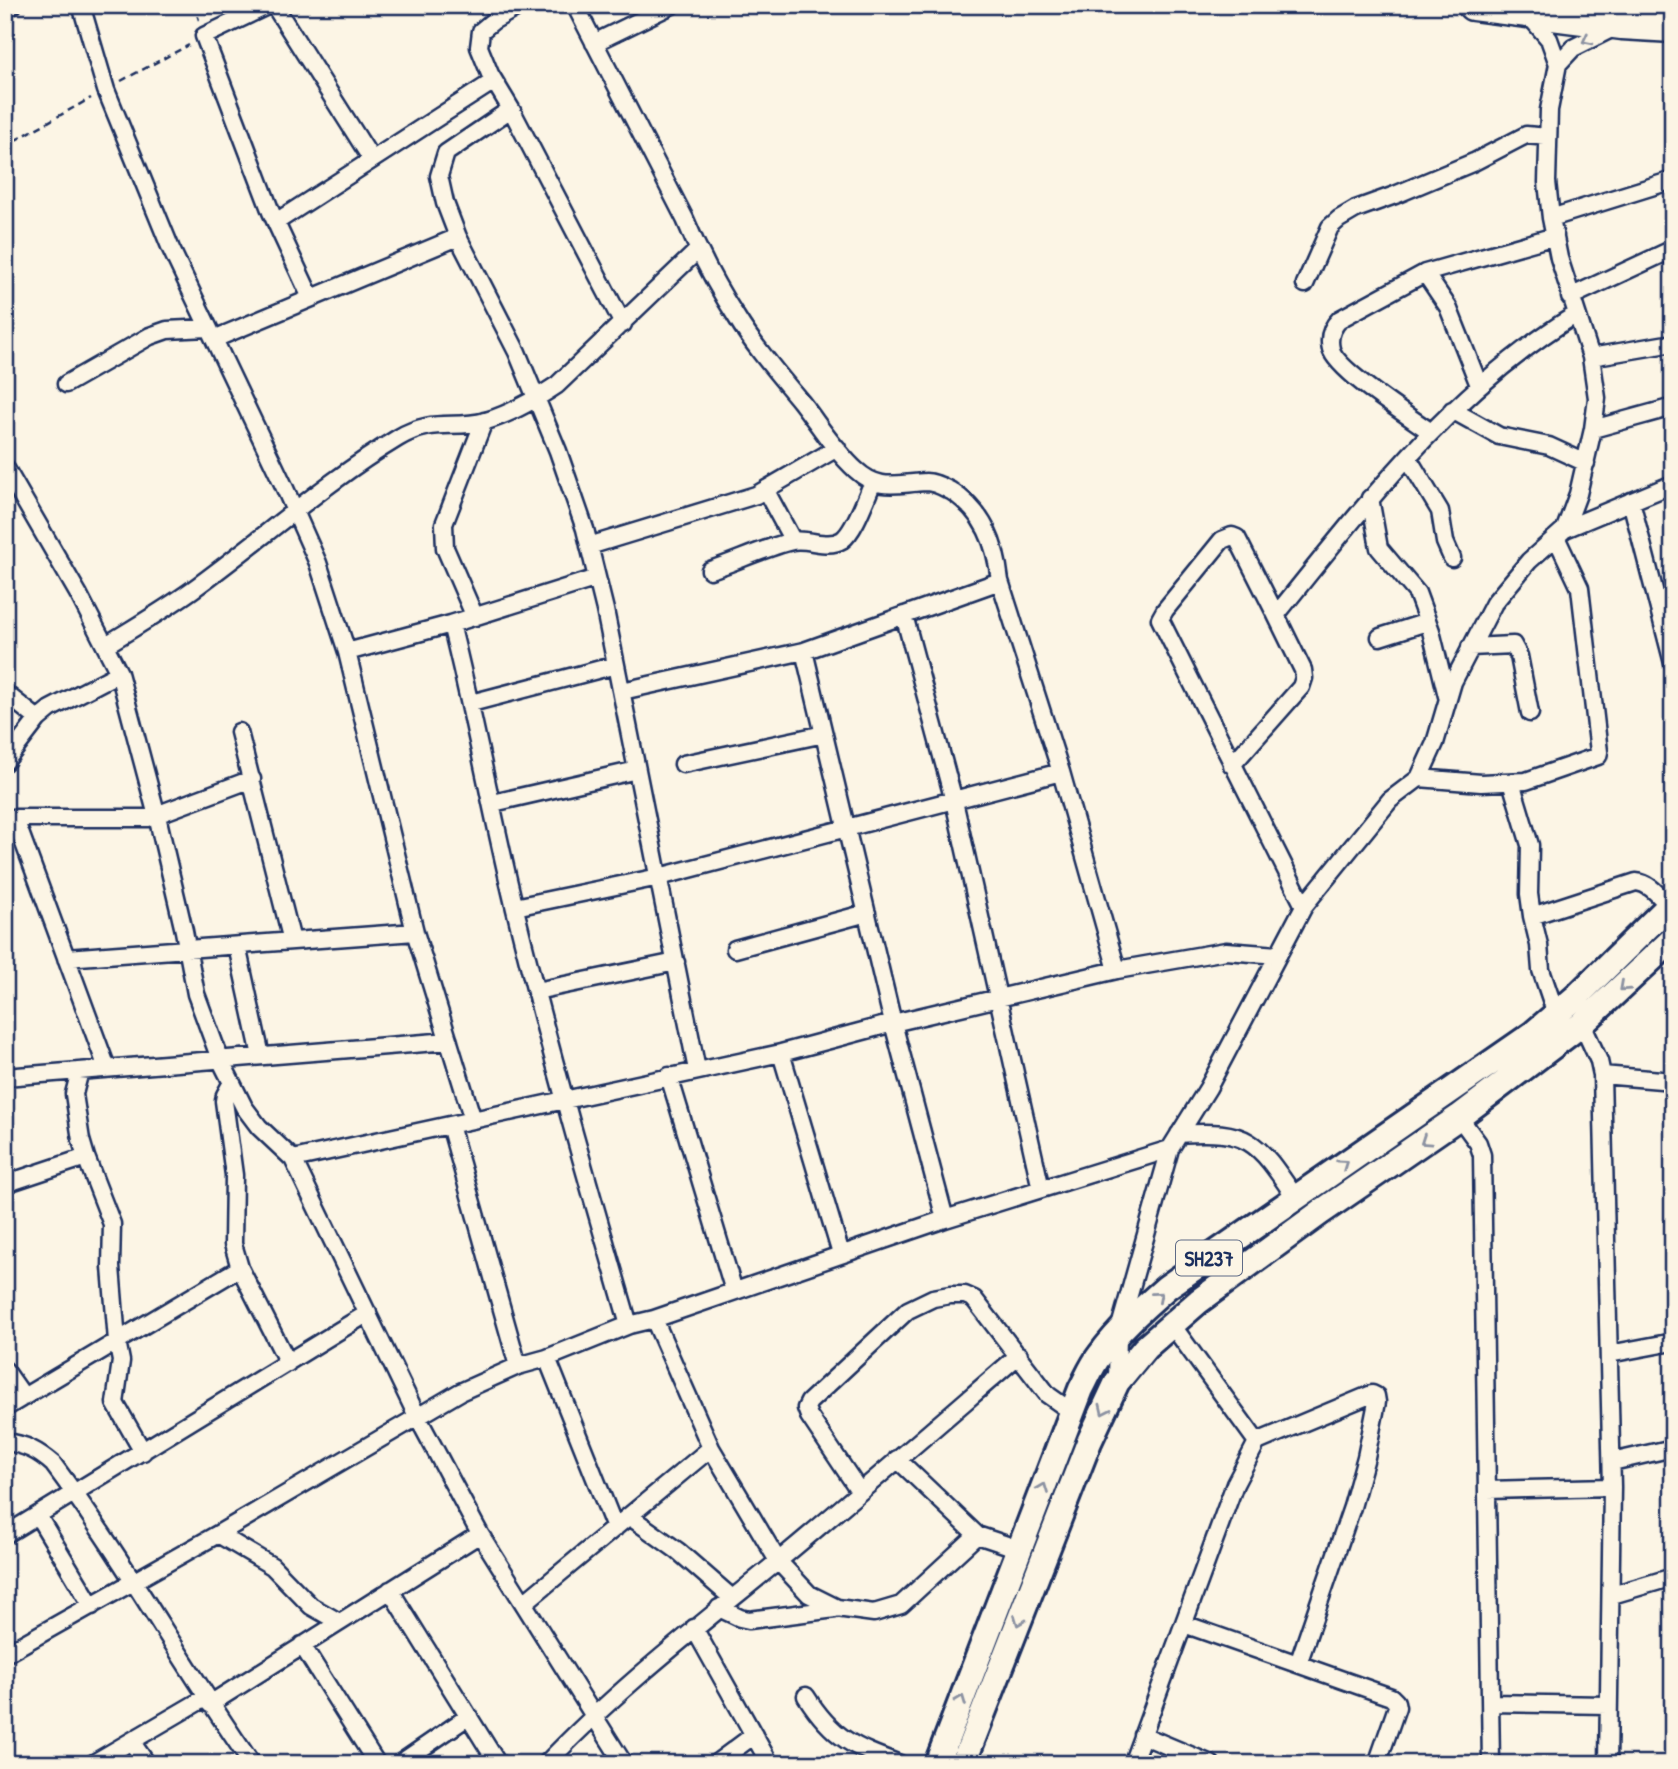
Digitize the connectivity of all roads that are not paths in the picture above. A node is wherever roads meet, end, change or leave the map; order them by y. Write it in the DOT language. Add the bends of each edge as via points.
graph roads {
  1 [pos="82,5"];
  2 [pos="272,5"];
  3 [pos="522,5"];
  4 [pos="575,5"];
  5 [pos="672,5"];
  6 [pos="1473,5"];
  7 [pos="1527,12"];
  8 [pos="1622,24"];
  9 [pos="1673,27"];
  10 [pos="594,43"];
  11 [pos="1558,64"];
  12 [pos="494,81"];
  13 [pos="511,110"];
  14 [pos="1548,137"];
  15 [pos="372,160"];
  16 [pos="1673,180"];
  17 [pos="1551,218"];
  18 [pos="276,222"];
  19 [pos="1555,236"];
  20 [pos="458,237"];
  21 [pos="1673,249"];
  22 [pos="698,250"];
  23 [pos="1424,274"];
  24 [pos="1305,284"];
  25 [pos="1570,297"];
  26 [pos="311,298"];
  27 [pos="1575,315"];
  28 [pos="623,324"];
  29 [pos="211,333"];
  30 [pos="1673,343"];
  31 [pos="1591,357"];
  32 [pos="66,384"];
  33 [pos="1479,385"];
  34 [pos="537,398"];
  35 [pos="1673,407"];
  36 [pos="1452,410"];
  37 [pos="484,421"];
  38 [pos="1593,429"];
  39 [pos="1431,432"];
  40 [pos="837,448"];
  41 [pos="1408,458"];
  42 [pos="1586,463"];
  43 [pos="5,467"];
  44 [pos="873,482"];
  45 [pos="1673,484"];
  46 [pos="766,491"];
  47 [pos="1370,498"];
  48 [pos="1631,501"];
  49 [pos="295,510"];
  50 [pos="1561,533"];
  51 [pos="793,541"];
  52 [pos="589,546"];
  53 [pos="1452,558"];
  54 [pos="710,570"];
  55 [pos="597,578"];
  56 [pos="1000,581"];
  57 [pos="904,615"];
  58 [pos="1276,615"];
  59 [pos="475,617"];
  60 [pos="1427,622"];
  61 [pos="451,624"];
  62 [pos="1380,636"];
  63 [pos="106,645"];
  64 [pos="1470,647"];
  65 [pos="804,651"];
  66 [pos="347,652"];
  67 [pos="1673,663"];
  68 [pos="616,665"];
  69 [pos="119,673"];
  70 [pos="622,691"];
  71 [pos="5,693"];
  72 [pos="1448,699"];
  73 [pos="471,703"];
  74 [pos="1530,713"];
  75 [pos="38,719"];
  76 [pos="239,733"];
  77 [pos="824,734"];
  78 [pos="5,762"];
  79 [pos="683,764"];
  80 [pos="1232,765"];
  81 [pos="637,770"];
  82 [pos="1061,772"];
  83 [pos="1419,778"];
  84 [pos="252,779"];
  85 [pos="1511,782"];
  86 [pos="954,801"];
  87 [pos="493,803"];
  88 [pos="157,816"];
  89 [pos="10,818"];
  90 [pos="847,828"];
  91 [pos="659,877"];
  92 [pos="1671,904"];
  93 [pos="1304,906"];
  94 [pos="515,907"];
  95 [pos="867,913"];
  96 [pos="1532,916"];
  97 [pos="415,932"];
  98 [pos="1673,939"];
  99 [pos="292,941"];
  100 [pos="237,946"];
  101 [pos="187,949"];
  102 [pos="735,949"];
  103 [pos="1278,955"];
  104 [pos="66,958"];
  105 [pos="676,962"];
  106 [pos="1117,970"];
  107 [pos="536,991"];
  108 [pos="998,999"];
  109 [pos="1556,1014"];
  110 [pos="893,1023"];
  111 [pos="1582,1024"];
  112 [pos="449,1041"];
  113 [pos="780,1053"];
  114 [pos="261,1056"];
  115 [pos="219,1059"];
  116 [pos="107,1069"];
  117 [pos="698,1070"];
  118 [pos="80,1071"];
  119 [pos="1602,1075"];
  120 [pos="668,1076"];
  121 [pos="5,1077"];
  122 [pos="1673,1081"];
  123 [pos="231,1084"];
  124 [pos="564,1099"];
  125 [pos="1460,1118"];
  126 [pos="473,1120"];
  127 [pos="450,1125"];
  128 [pos="1179,1134"];
  129 [pos="1170,1149"];
  130 [pos="86,1157"];
  131 [pos="293,1159"];
  132 [pos="5,1184"];
  133 [pos="1041,1189"];
  134 [pos="1295,1198"];
  135 [pos="946,1219"];
  136 [pos="841,1254"];
  137 [pos="240,1268"];
  138 [pos="734,1291"];
  139 [pos="368,1313"];
  140 [pos="654,1319"];
  141 [pos="629,1325"];
  142 [pos="1172,1325"];
  143 [pos="1118,1334"];
  144 [pos="117,1341"];
  145 [pos="1673,1342"];
  146 [pos="1609,1354"];
  147 [pos="1020,1355"];
  148 [pos="548,1358"];
  149 [pos="288,1363"];
  150 [pos="518,1366"];
  151 [pos="5,1370"];
  152 [pos="1117,1382"];
  153 [pos="24,1397"];
  154 [pos="5,1408"];
  155 [pos="1072,1412"];
  156 [pos="417,1416"];
  157 [pos="5,1442"];
  158 [pos="1256,1442"];
  159 [pos="711,1448"];
  160 [pos="1673,1448"];
  161 [pos="143,1452"];
  162 [pos="897,1459"];
  163 [pos="1612,1462"];
  164 [pos="1612,1487"];
  165 [pos="1487,1490"];
  166 [pos="860,1492"];
  167 [pos="76,1494"];
  168 [pos="38,1516"];
  169 [pos="629,1516"];
  170 [pos="615,1528"];
  171 [pos="218,1534"];
  172 [pos="480,1534"];
  173 [pos="5,1535"];
  174 [pos="977,1535"];
  175 [pos="1019,1549"];
  176 [pos="778,1561"];
  177 [pos="1673,1577"];
  178 [pos="133,1583"];
  179 [pos="390,1590"];
  180 [pos="1612,1595"];
  181 [pos="726,1603"];
  182 [pos="524,1604"];
  183 [pos="92,1606"];
  184 [pos="837,1608"];
  185 [pos="339,1622"];
  186 [pos="1184,1624"];
  187 [pos="694,1628"];
  188 [pos="302,1645"];
  189 [pos="5,1654"];
  190 [pos="1298,1664"];
  191 [pos="806,1696"];
  192 [pos="207,1701"];
  193 [pos="1490,1703"];
  194 [pos="1608,1705"];
  195 [pos="595,1715"];
  196 [pos="468,1716"];
  197 [pos="754,1735"];
  198 [pos="1142,1735"];
  199 [pos="131,1741"];
  200 [pos="92,1764"];
  201 [pos="147,1764"];
  202 [pos="252,1764"];
  203 [pos="377,1764"];
  204 [pos="399,1764"];
  205 [pos="498,1764"];
  206 [pos="546,1764"];
  207 [pos="624,1764"];
  208 [pos="715,1764"];
  209 [pos="770,1764"];
  210 [pos="900,1764"];
  211 [pos="937,1764"];
  212 [pos="963,1764"];
  213 [pos="1132,1764"];
  214 [pos="1211,1764"];
  215 [pos="1377,1764"];
  216 [pos="1491,1764"];
  217 [pos="1608,1764"];
  1 -- 29 [label="street" via="106,90"];
  2 -- 15 [label="street"];
  2 -- 18 [label="street" via="204,36"];
  3 -- 12 [label="street" via="481,31 479,47"];
  4 -- 10 [label="street"];
  5 -- 10 [label="street"];
  6 -- 7 [label="highway"];
  7 -- 8 [label="highway"];
  7 -- 11 [label="street" via="1549,39"];
  8 -- 9 [label="highway"];
  8 -- 11 [label="street, one-way" via="1582,41"];
  10 -- 22 [label="street"];
  11 -- 14 [label="street"];
  12 -- 13 [label="street"];
  12 -- 15 [label="street"];
  13 -- 20 [label="street" via="446,153 439,176"];
  13 -- 28 [label="street"];
  14 -- 17 [label="street"];
  14 -- 24 [label="street" via="1526,135 1339,219 1330,227"];
  15 -- 18 [label="street"];
  16 -- 17 [label="street"];
  17 -- 19 [label="street"];
  18 -- 26 [label="street"];
  19 -- 23 [label="street"];
  19 -- 25 [label="street"];
  20 -- 26 [label="street"];
  20 -- 34 [label="street"];
  21 -- 25 [label="street"];
  22 -- 28 [label="street"];
  22 -- 40 [label="street" via="742,327"];
  23 -- 33 [label="street" via="1456,325"];
  23 -- 39 [label="street" via="1340,319 1331,330 1330,341 1342,366"];
  25 -- 27 [label="street"];
  26 -- 29 [label="street"];
  27 -- 31 [label="street"];
  27 -- 33 [label="street"];
  28 -- 34 [label="street"];
  29 -- 32 [label="street" via="167,330"];
  29 -- 49 [label="street"];
  30 -- 31 [label="street"];
  31 -- 38 [label="street" via="1597,398"];
  33 -- 36 [label="street"];
  34 -- 37 [label="street"];
  34 -- 52 [label="street"];
  35 -- 38 [label="street"];
  36 -- 39 [label="street"];
  36 -- 42 [label="street" via="1499,436 1549,446"];
  37 -- 49 [label="street" via="433,424 407,433"];
  37 -- 59 [label="street" via="444,524 443,538"];
  38 -- 42 [label="street"];
  39 -- 41 [label="street"];
  40 -- 44 [label="street"];
  40 -- 46 [label="street"];
  41 -- 47 [label="street"];
  41 -- 53 [label="street" via="1440,511"];
  42 -- 50 [label="street"];
  43 -- 63 [label="street"];
  44 -- 51 [label="street" via="840,541"];
  44 -- 56 [label="street" via="887,486 927,482 957,495 985,525"];
  45 -- 48 [label="street"];
  46 -- 51 [label="street"];
  46 -- 52 [label="street"];
  47 -- 58 [label="street"];
  47 -- 60 [label="street" via="1379,548 1410,582"];
  48 -- 50 [label="street"];
  48 -- 67 [label="street"];
  49 -- 63 [label="street" via="193,589"];
  49 -- 66 [label="street"];
  50 -- 64 [label="street" via="1529,561 1494,603"];
  50 -- 85 [label="street" via="1580,588 1599,752 1593,759"];
  51 -- 54 [label="street"];
  52 -- 55 [label="street"];
  55 -- 59 [label="street"];
  55 -- 68 [label="street"];
  56 -- 57 [label="street"];
  56 -- 82 [label="street"];
  57 -- 65 [label="street"];
  57 -- 86 [label="street"];
  58 -- 80 [label="street" via="1304,678"];
  58 -- 80 [label="street" via="1232,536 1222,540 1161,615 1162,626"];
  59 -- 61 [label="street"];
  60 -- 62 [label="street"];
  60 -- 72 [label="street"];
  61 -- 66 [label="street"];
  61 -- 73 [label="street"];
  63 -- 69 [label="street"];
  64 -- 72 [label="street"];
  64 -- 74 [label="street" via="1513,645"];
  65 -- 70 [label="street"];
  65 -- 77 [label="street"];
  66 -- 97 [label="street"];
  68 -- 70 [label="street"];
  68 -- 73 [label="street"];
  69 -- 75 [label="street"];
  69 -- 88 [label="street"];
  70 -- 81 [label="street"];
  71 -- 75 [label="street"];
  72 -- 83 [label="street"];
  73 -- 87 [label="street"];
  75 -- 78 [label="street"];
  76 -- 84 [label="street"];
  77 -- 79 [label="street"];
  77 -- 90 [label="street"];
  80 -- 93 [label="street"];
  81 -- 87 [label="street"];
  81 -- 91 [label="street"];
  82 -- 86 [label="street"];
  82 -- 106 [label="street"];
  83 -- 85 [label="street"];
  83 -- 93 [label="street" via="1390,800"];
  84 -- 88 [label="street"];
  84 -- 99 [label="street"];
  85 -- 96 [label="street" via="1530,845"];
  86 -- 90 [label="street"];
  86 -- 108 [label="street"];
  87 -- 94 [label="street"];
  88 -- 89 [label="street"];
  88 -- 101 [label="street"];
  89 -- 104 [label="street"];
  90 -- 91 [label="street"];
  90 -- 95 [label="street"];
  91 -- 94 [label="street"];
  91 -- 105 [label="street"];
  92 -- 96 [label="street" via="1649,886 1636,882"];
  92 -- 109 [label="main road, SH237"];
  93 -- 103 [label="street"];
  94 -- 107 [label="street"];
  95 -- 102 [label="street"];
  95 -- 110 [label="street"];
  96 -- 109 [label="street" via="1541,970"];
  97 -- 99 [label="street"];
  97 -- 112 [label="street"];
  98 -- 111 [label="main road, SH237, one-way"];
  99 -- 100 [label="street"];
  100 -- 101 [label="street"];
  100 -- 114 [label="street"];
  101 -- 104 [label="street"];
  101 -- 115 [label="street" via="196,994"];
  103 -- 106 [label="street" via="1226,951"];
  103 -- 128 [label="street"];
  104 -- 116 [label="street"];
  105 -- 107 [label="street"];
  105 -- 117 [label="street"];
  106 -- 108 [label="street"];
  107 -- 124 [label="street"];
  108 -- 110 [label="street"];
  108 -- 133 [label="street"];
  134 -- 109 [label="main road, SH237, one-way"];
  110 -- 113 [label="street"];
  110 -- 135 [label="street"];
  111 -- 119 [label="street"];
  111 -- 125 [label="main road, SH237"];
  112 -- 114 [label="street"];
  112 -- 126 [label="street"];
  113 -- 117 [label="street"];
  113 -- 136 [label="street"];
  114 -- 115 [label="street"];
  115 -- 116 [label="street"];
  115 -- 123 [label="street"];
  116 -- 118 [label="street"];
  117 -- 120 [label="street"];
  118 -- 121 [label="street"];
  118 -- 130 [label="street" via="74,1105"];
  119 -- 122 [label="street"];
  119 -- 146 [label="street"];
  120 -- 124 [label="street"];
  120 -- 138 [label="street"];
  123 -- 131 [label="street" via="259,1127"];
  123 -- 137 [label="street" via="224,1101 234,1175 233,1244"];
  124 -- 126 [label="street"];
  124 -- 141 [label="street"];
  125 -- 142 [label="main road, SH237, one-way" via="1321,1212"];
  125 -- 165 [label="street" via="1482,1155"];
  126 -- 127 [label="street"];
  127 -- 131 [label="street"];
  127 -- 150 [label="street"];
  128 -- 129 [label="street"];
  128 -- 134 [label="street" via="1231,1134 1250,1143 1268,1157"];
  129 -- 133 [label="street"];
  129 -- 143 [label="street"];
  130 -- 132 [label="street"];
  130 -- 144 [label="street" via="112,1224"];
  131 -- 139 [label="street"];
  133 -- 135 [label="street"];
  143 -- 134 [label="main road, SH237, one-way" via="1167,1287"];
  135 -- 136 [label="street"];
  136 -- 138 [label="street"];
  137 -- 144 [label="street"];
  137 -- 149 [label="street"];
  138 -- 140 [label="street"];
  139 -- 149 [label="street"];
  139 -- 156 [label="street"];
  140 -- 141 [label="street"];
  140 -- 159 [label="street"];
  141 -- 148 [label="street"];
  142 -- 152 [label="main road, SH237"];
  142 -- 158 [label="street"];
  143 -- 152 [label="street"];
  143 -- 155 [label="main road, SH237" via="1098,1357"];
  144 -- 153 [label="street"];
  144 -- 161 [label="street" via="121,1361 115,1403"];
  145 -- 146 [label="street"];
  146 -- 163 [label="street"];
  147 -- 155 [label="street" via="1048,1395"];
  147 -- 162 [label="street"];
  147 -- 166 [label="street" via="982,1307 965,1295 933,1298 908,1310 807,1408"];
  148 -- 150 [label="street"];
  148 -- 170 [label="street"];
  149 -- 161 [label="street"];
  150 -- 156 [label="street"];
  151 -- 153 [label="street"];
  152 -- 212 [label="main road, SH237, one-way" via="1089,1442"];
  153 -- 154 [label="street"];
  175 -- 155 [label="main road, SH237, one-way"];
  156 -- 171 [label="street"];
  156 -- 172 [label="street"];
  157 -- 167 [label="street" via="37,1451"];
  158 -- 186 [label="street" via="1235,1484"];
  158 -- 190 [label="street" via="1365,1396 1376,1396 1366,1457 1348,1519"];
  159 -- 169 [label="street"];
  159 -- 176 [label="street"];
  160 -- 163 [label="street"];
  161 -- 167 [label="street"];
  162 -- 166 [label="street"];
  162 -- 174 [label="street"];
  163 -- 164 [label="street"];
  164 -- 165 [label="street"];
  164 -- 180 [label="street"];
  165 -- 193 [label="street"];
  166 -- 176 [label="street"];
  167 -- 168 [label="street"];
  167 -- 178 [label="street"];
  168 -- 173 [label="street"];
  168 -- 183 [label="street"];
  169 -- 170 [label="street"];
  169 -- 181 [label="street" via="678,1551"];
  170 -- 182 [label="street"];
  171 -- 178 [label="street"];
  171 -- 185 [label="street" via="272,1566 311,1606"];
  172 -- 179 [label="street"];
  172 -- 182 [label="street"];
  174 -- 175 [label="street"];
  174 -- 184 [label="street" via="901,1605 874,1613"];
  211 -- 175 [label="main road, SH237, one-way"];
  176 -- 181 [label="street"];
  176 -- 184 [label="street" via="809,1594"];
  177 -- 180 [label="street"];
  178 -- 183 [label="street"];
  178 -- 192 [label="street"];
  179 -- 185 [label="street"];
  179 -- 196 [label="street"];
  180 -- 194 [label="street"];
  181 -- 184 [label="street" via="740,1618 749,1620"];
  181 -- 187 [label="street"];
  182 -- 195 [label="street"];
  183 -- 189 [label="street"];
  185 -- 188 [label="street"];
  186 -- 190 [label="street"];
  186 -- 198 [label="street"];
  187 -- 195 [label="street"];
  187 -- 197 [label="street"];
  188 -- 192 [label="street"];
  188 -- 203 [label="street"];
  190 -- 215 [label="street" via="1391,1696 1396,1702"];
  191 -- 210 [label="street" via="827,1727 847,1742"];
  192 -- 199 [label="street"];
  192 -- 202 [label="street"];
  193 -- 194 [label="street"];
  193 -- 216 [label="street"];
  194 -- 217 [label="street"];
  195 -- 206 [label="street"];
  195 -- 207 [label="street"];
  196 -- 204 [label="street"];
  196 -- 205 [label="street"];
  197 -- 208 [label="street"];
  197 -- 209 [label="street"];
  198 -- 213 [label="street"];
  198 -- 214 [label="street"];
  199 -- 200 [label="street"];
  199 -- 201 [label="street"];
}
